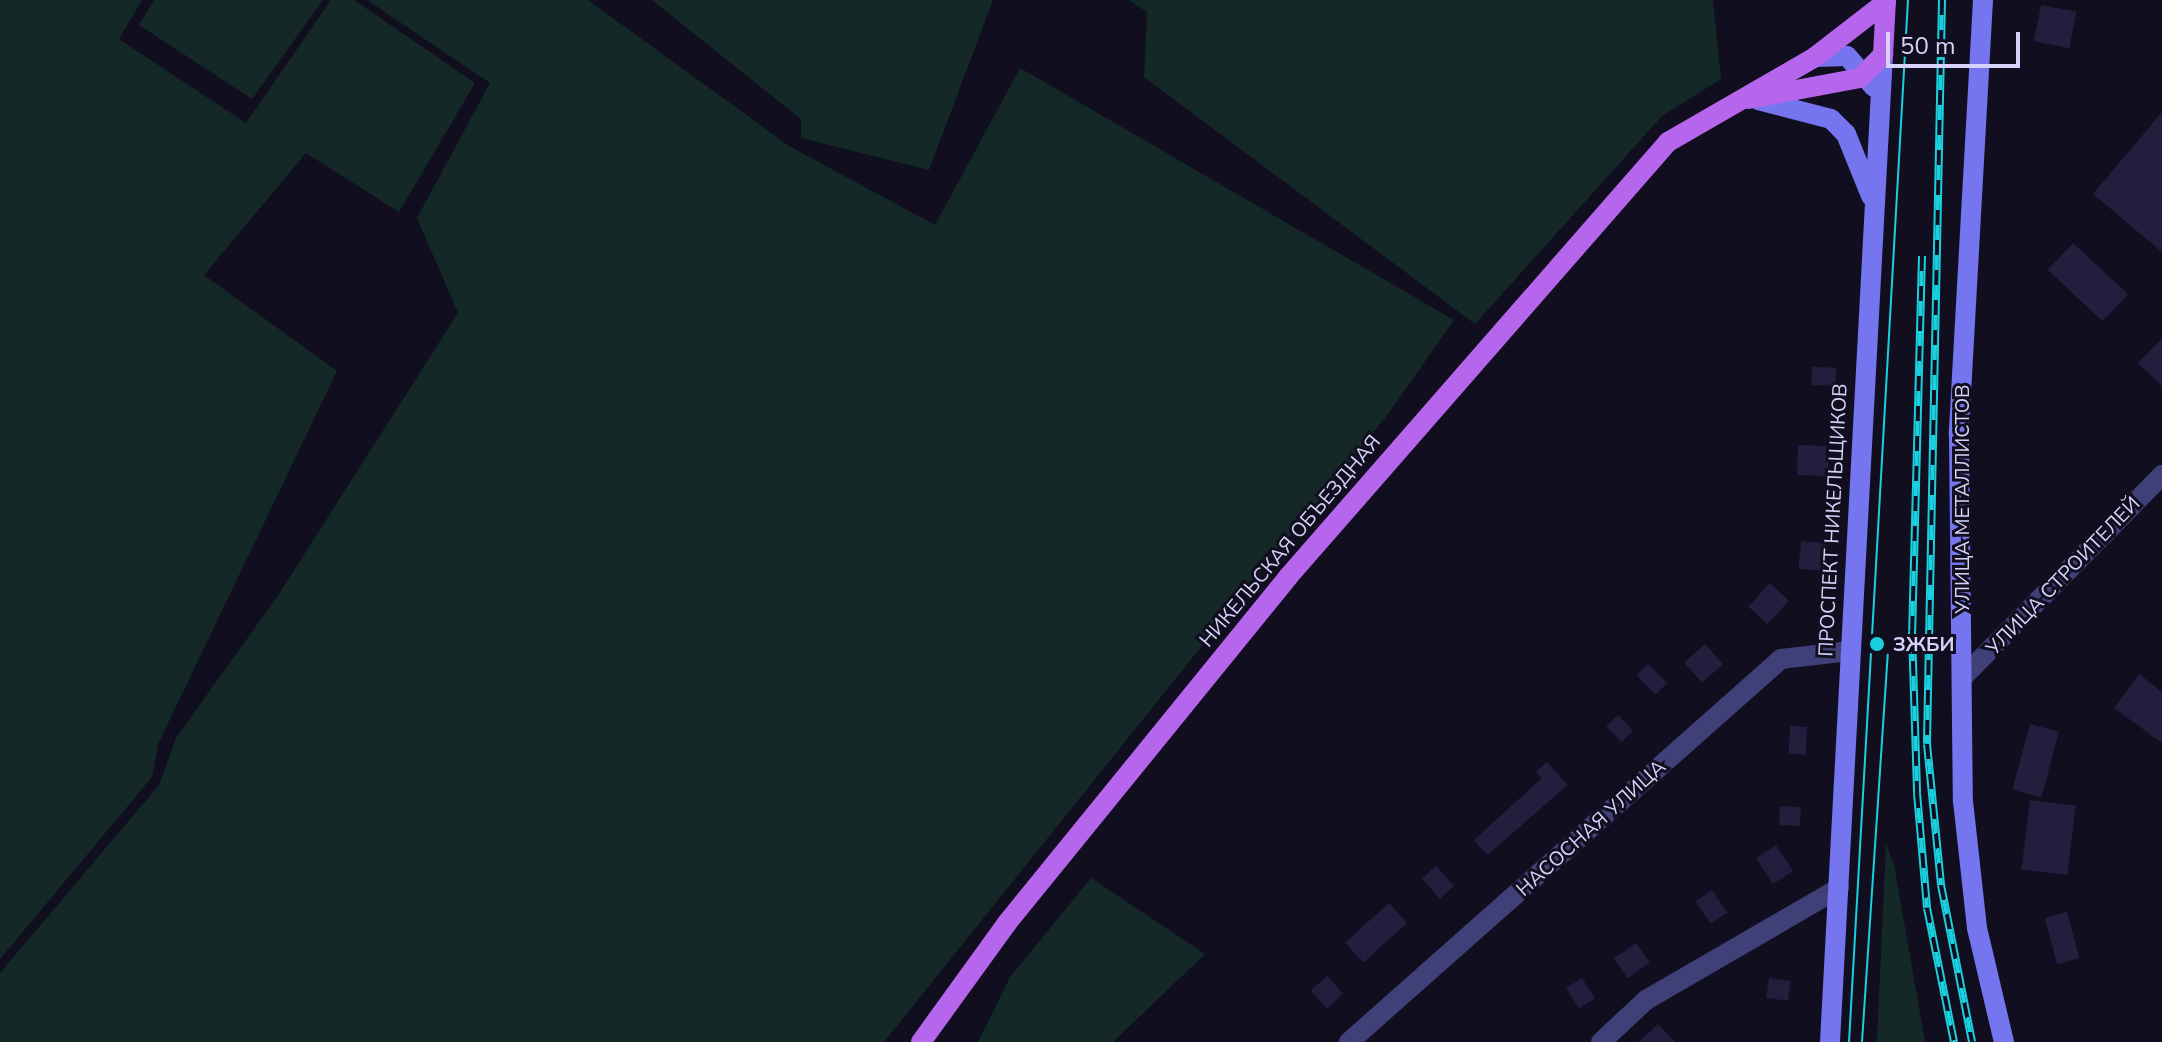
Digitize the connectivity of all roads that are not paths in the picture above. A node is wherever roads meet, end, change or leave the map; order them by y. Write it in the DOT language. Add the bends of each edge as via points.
graph roads {
  1 [pos="1983,0"];
  2 [pos="1886,1"];
  3 [pos="1883,55"];
  4 [pos="1815,57"];
  5 [pos="1867,73"];
  6 [pos="1737,101"];
  7 [pos="1881,110"];
  8 [pos="1875,207"];
  9 [pos="2162,475"];
  10 [pos="1849,651"];
  11 [pos="1963,677"];
  12 [pos="1839,888"];
  13 [pos="921,1042"];
  14 [pos="1349,1042"];
  15 [pos="1601,1042"];
  16 [pos="1830,1042"];
  17 [pos="2004,1042"];
  1 -- 11 [label="main road, УЛИЦА МЕТАЛЛИСТОВ" via="1959,434"];
  2 -- 3 [label="main road, ПРОСПЕКТ НИКЕЛЬЩИКОВ"];
  2 -- 4 [label="main road, НИКЕЛЬСКАЯ ОБЪЕЗДНАЯ"];
  3 -- 5 [label="main road"];
  3 -- 7 [label="main road, ПРОСПЕКТ НИКЕЛЬЩИКОВ"];
  4 -- 5 [label="main road" via="1839,53"];
  4 -- 6 [label="main road, НИКЕЛЬСКАЯ ОБЪЕЗДНАЯ"];
  5 -- 6 [label="main road" via="1844,87"];
  5 -- 7 [label="main road"];
  6 -- 8 [label="main road" via="1787,103 1831,119 1846,134"];
  6 -- 13 [label="main road, НИКЕЛЬСКАЯ ОБЪЕЗДНАЯ" via="1668,142 1288,577 1007,923"];
  7 -- 8 [label="main road, ПРОСПЕКТ НИКЕЛЬЩИКОВ"];
  8 -- 10 [label="main road, ПРОСПЕКТ НИКЕЛЬЩИКОВ"];
  9 -- 11 [label="street, УЛИЦА СТРОИТЕЛЕЙ"];
  10 -- 12 [label="main road, ПРОСПЕКТ НИКЕЛЬЩИКОВ"];
  10 -- 14 [label="street, НАСОСНАЯ УЛИЦА" via="1781,659"];
  11 -- 17 [label="main road, УЛИЦА МЕТАЛЛИСТОВ" via="1972,880"];
  12 -- 15 [label="street" via="1646,1000"];
  12 -- 16 [label="main road, ПРОСПЕКТ НИКЕЛЬЩИКОВ"];
}
